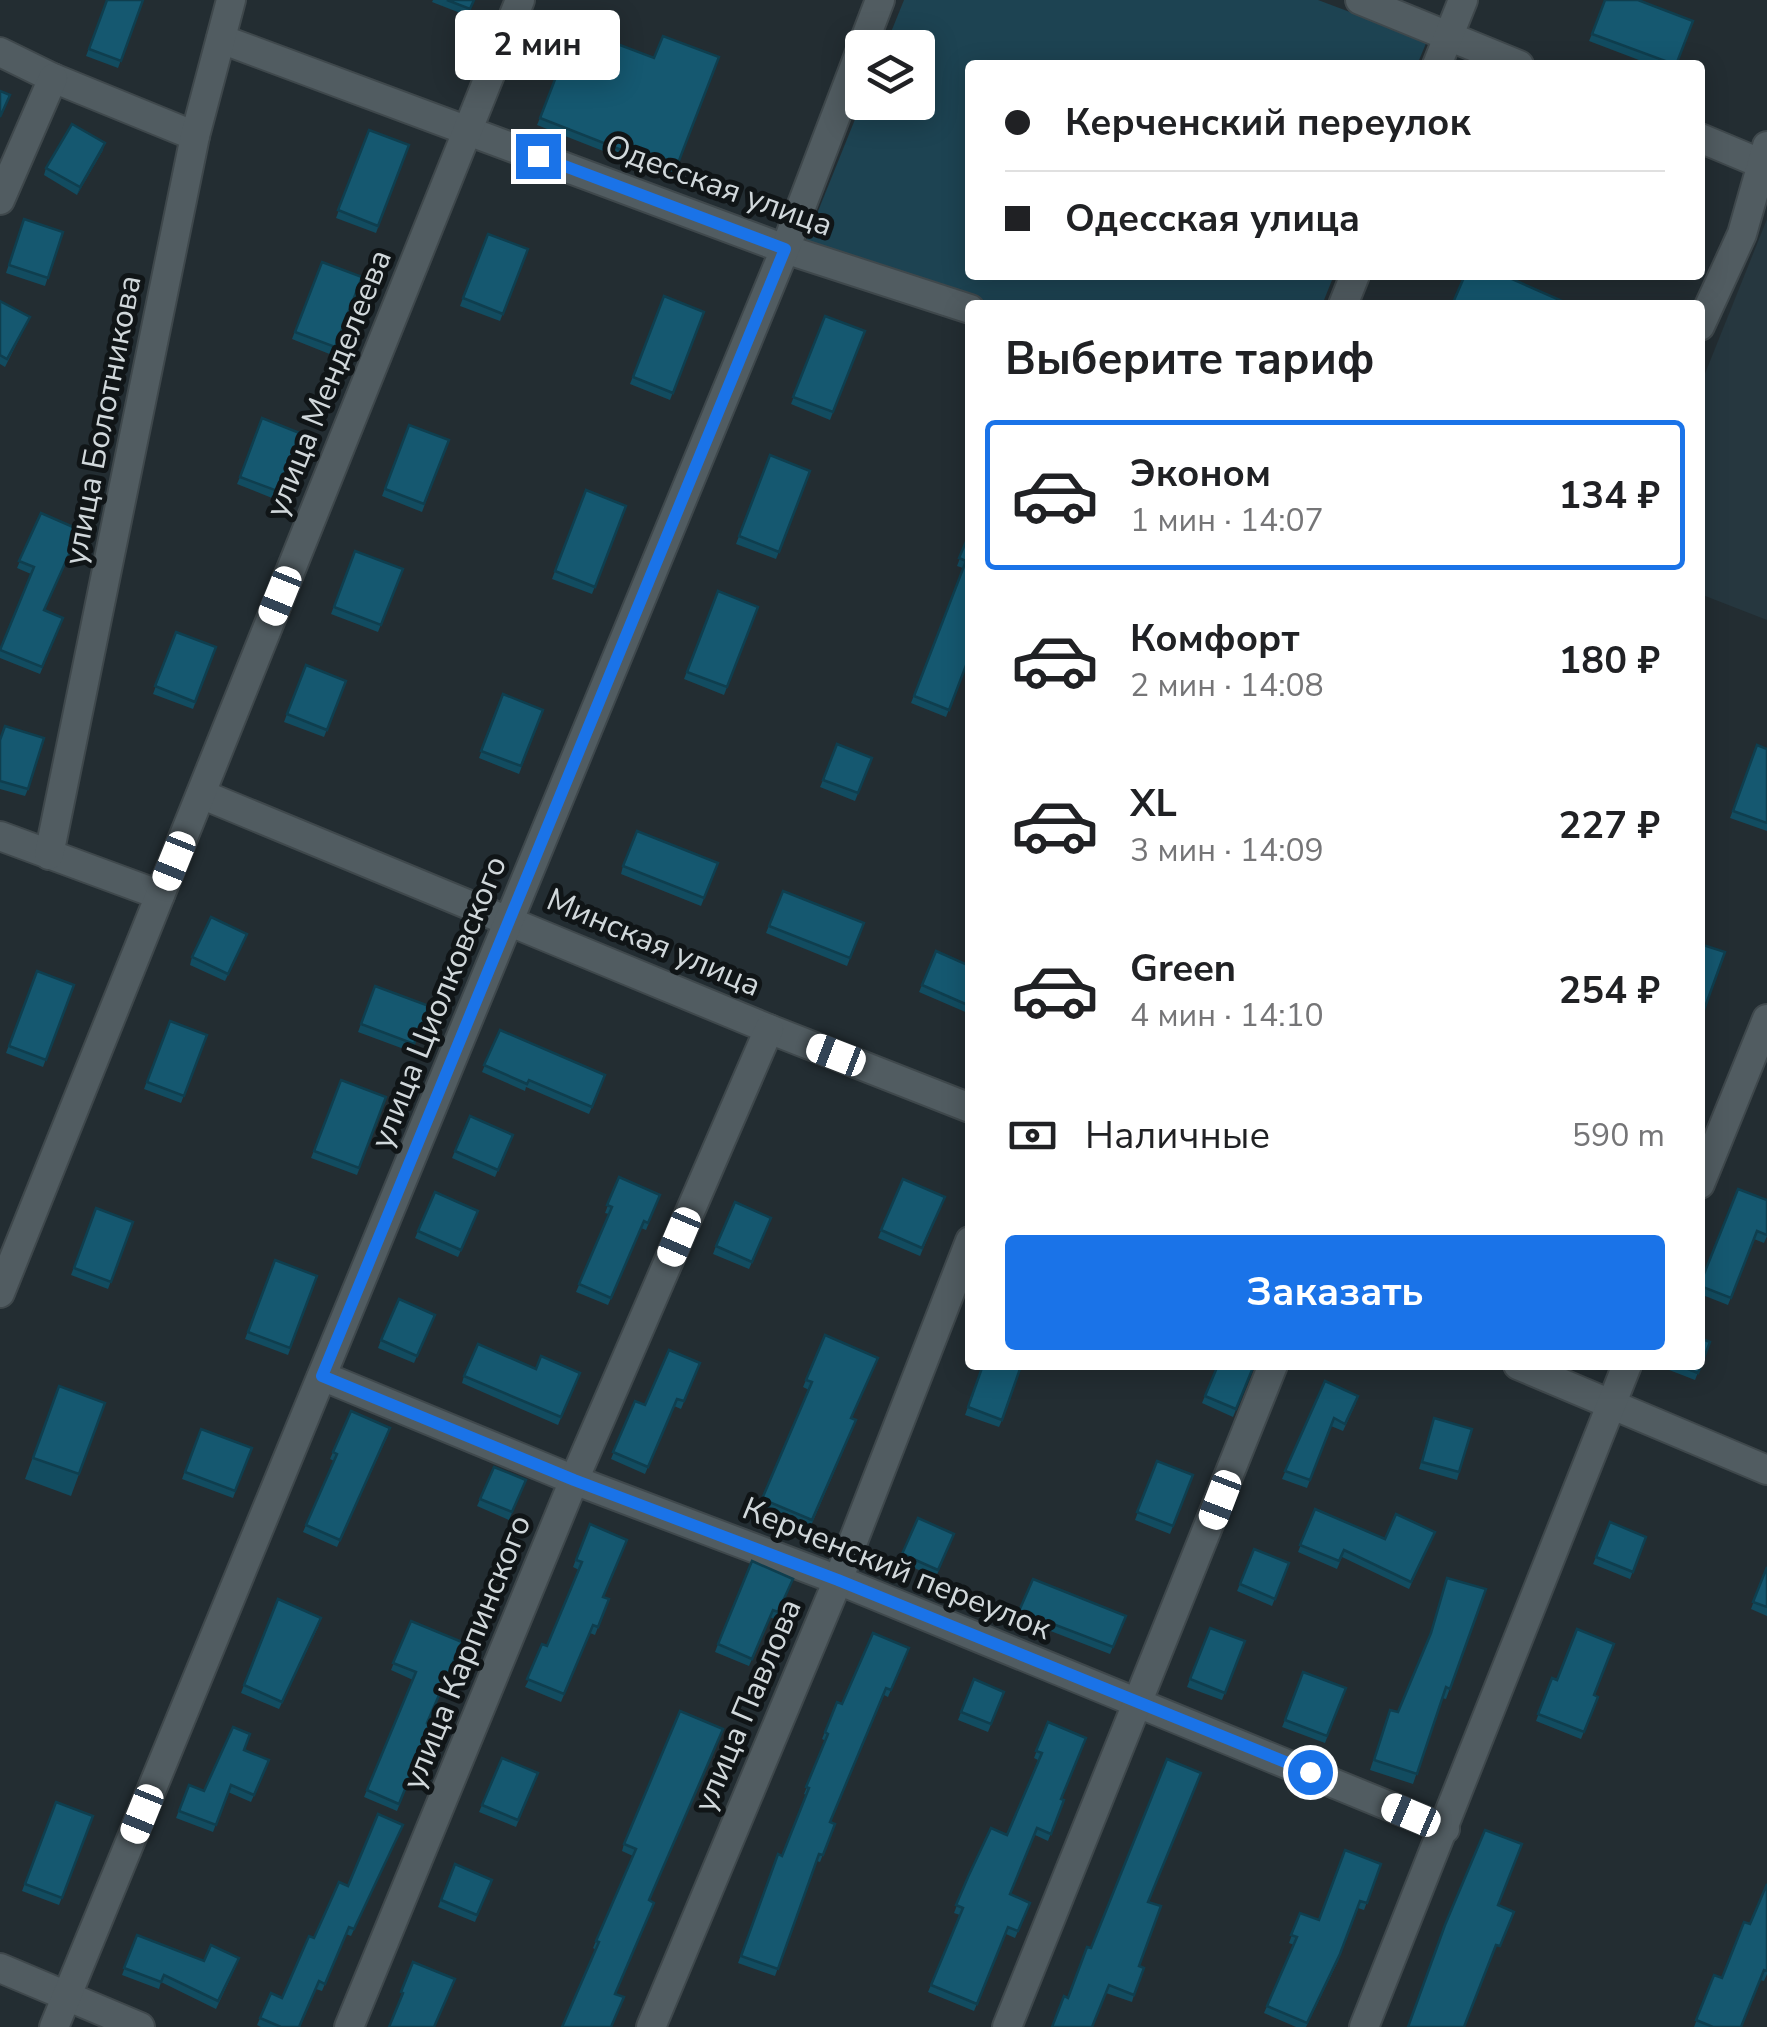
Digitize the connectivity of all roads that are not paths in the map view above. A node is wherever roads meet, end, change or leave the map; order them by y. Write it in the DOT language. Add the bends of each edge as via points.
graph roads {
  1 [pos="231,0"];
  2 [pos="520,0"];
  3 [pos="880,0"];
  4 [pos="1360,0"];
  5 [pos="1463,0"];
  6 [pos="1448,36"];
  7 [pos="221,38"];
  8 [pos="0,52"];
  9 [pos="1439,60"];
  10 [pos="1507,60"];
  11 [pos="53,78"];
  12 [pos="468,129"];
  13 [pos="196,136"];
  14 [pos="1705,140"];
  15 [pos="1765,158"];
  16 [pos="0,200"];
  17 [pos="785,249"];
  18 [pos="965,307"];
  19 [pos="1705,315"];
  20 [pos="201,794"];
  21 [pos="0,836"];
  22 [pos="49,855"];
  23 [pos="160,895"];
  24 [pos="510,920"];
  25 [pos="1767,1018"];
  26 [pos="768,1029"];
  27 [pos="965,1106"];
  28 [pos="1705,1172"];
  29 [pos="965,1254"];
  30 [pos="0,1293"];
  31 [pos="1272,1370"];
  32 [pos="1530,1370"];
  33 [pos="1625,1370"];
  34 [pos="322,1376"];
  35 [pos="1611,1404"];
  36 [pos="1767,1470"];
  37 [pos="574,1480"];
  38 [pos="838,1580"];
  39 [pos="1140,1702"];
  40 [pos="1445,1829"];
  41 [pos="0,1968"];
  42 [pos="67,1997"];
  43 [pos="54,2027"];
  44 [pos="140,2027"];
  45 [pos="349,2027"];
  46 [pos="650,2027"];
  47 [pos="1008,2027"];
  48 [pos="1364,2027"];
  1 -- 7 [label="street, улица Болотникова"];
  2 -- 12 [label="street, улица Менделеева"];
  3 -- 17 [label="street, улица Циолковского"];
  4 -- 6 [label="street"];
  5 -- 6 [label="street"];
  6 -- 9 [label="street"];
  6 -- 10 [label="street"];
  7 -- 12 [label="street, Одесская улица"];
  7 -- 13 [label="street, улица Болотникова"];
  8 -- 11 [label="street"];
  11 -- 13 [label="street"];
  11 -- 16 [label="street"];
  12 -- 17 [label="street, Одесская улица"];
  12 -- 20 [label="street, улица Менделеева"];
  13 -- 22 [label="street, улица Болотникова"];
  14 -- 15 [label="street"];
  15 -- 19 [label="street" via="1742,234"];
  17 -- 18 [label="street, Одесская улица"];
  17 -- 24 [label="street, улица Циолковского"];
  20 -- 23 [label="street, улица Менделеева"];
  20 -- 24 [label="street, Минская улица"];
  21 -- 22 [label="street"];
  22 -- 23 [label="street"];
  23 -- 30 [label="street, улица Менделеева"];
  24 -- 26 [label="street, Минская улица"];
  24 -- 34 [label="street, улица Циолковского"];
  25 -- 28 [label="street"];
  26 -- 27 [label="street, Минская улица"];
  26 -- 37 [label="street, улица Карпинского"];
  29 -- 38 [label="street, улица Павлова"];
  31 -- 39 [label="street"];
  32 -- 35 [label="street"];
  33 -- 35 [label="street"];
  34 -- 37 [label="street, Керченский переулок"];
  34 -- 42 [label="street, улица Циолковского"];
  35 -- 36 [label="street"];
  35 -- 40 [label="street"];
  37 -- 38 [label="street, Керченский переулок"];
  37 -- 45 [label="street, улица Карпинского"];
  38 -- 39 [label="street, Керченский переулок"];
  38 -- 46 [label="street, улица Павлова"];
  39 -- 40 [label="street, Керченский переулок"];
  39 -- 47 [label="street"];
  40 -- 48 [label="street"];
  41 -- 42 [label="street"];
  42 -- 43 [label="street, улица Циолковского"];
  42 -- 44 [label="street"];
}
